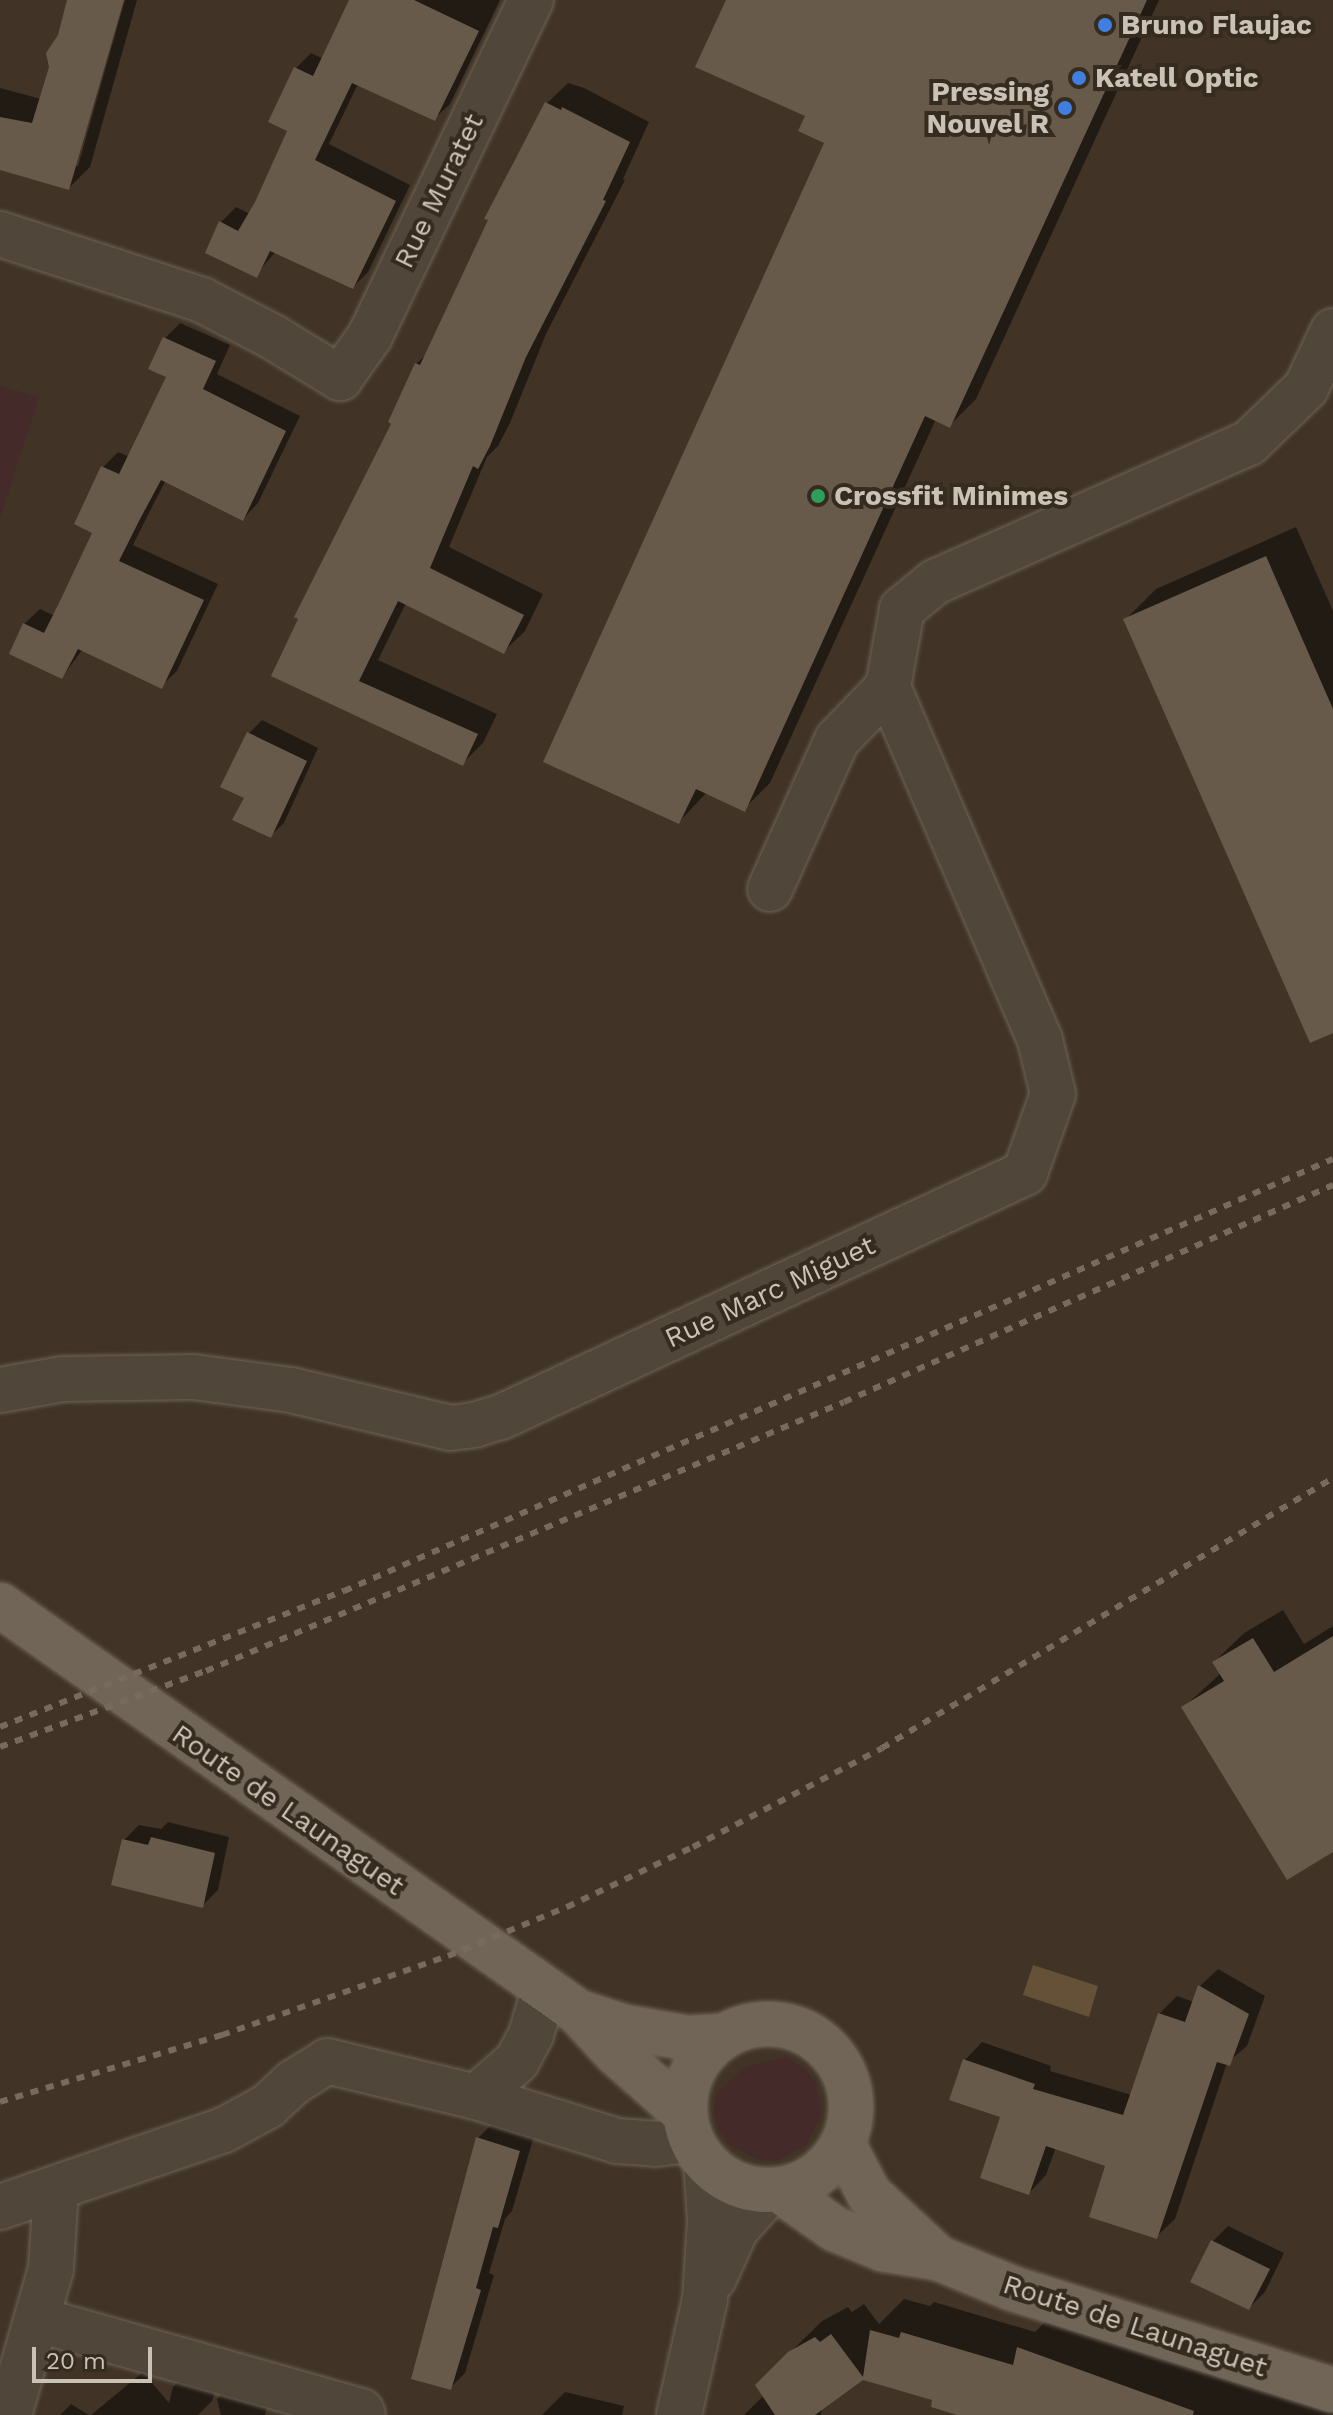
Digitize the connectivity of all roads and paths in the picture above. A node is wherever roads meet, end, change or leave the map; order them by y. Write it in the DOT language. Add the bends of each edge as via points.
graph roads {
  1 [pos="531,0"];
  2 [pos="0,234"];
  3 [pos="1333,331"];
  4 [pos="888,687"];
  5 [pos="770,889"];
  6 [pos="0,1390"];
  7 [pos="0,1605"];
  8 [pos="561,2001"];
  9 [pos="723,2036"];
  10 [pos="476,2097"];
  11 [pos="694,2139"];
  12 [pos="843,2144"];
  13 [pos="56,2190"];
  14 [pos="775,2190"];
  15 [pos="0,2207"];
  16 [pos="938,2258"];
  17 [pos="705,2299"];
  18 [pos="39,2320"];
  19 [pos="1333,2390"];
  20 [pos="9,2415"];
  21 [pos="363,2415"];
  22 [pos="679,2415"];
  1 -- 2 [label="street, Rue Muratet" via="370,336 340,378 202,300"];
  3 -- 4 [label="street" via="1306,388 1249,443 935,582 902,609"];
  4 -- 5 [label="street" via="837,740"];
  4 -- 6 [label="street, Rue Marc Miguet" via="1040,1040 1053,1094 1025,1173 474,1425 450,1428 291,1390 194,1377 63,1379"];
  7 -- 8 [label="main road, Route de Launaguet"];
  8 -- 9 [label="main road, Route de Launaguet" via="657,2033"];
  8 -- 10 [label="street" via="531,2035 517,2061"];
  8 -- 11 [label="main road, Route de Launaguet"];
  9 -- 11 [label="main road" via="693,2070 686,2091"];
  9 -- 12 [label="main road" via="773,2023 821,2042 836,2058 851,2098"];
  10 -- 11 [label="street" via="617,2141 656,2144"];
  10 -- 13 [label="street" via="327,2061 268,2106 224,2130"];
  11 -- 14 [label="main road" via="736,2184"];
  11 -- 17 [label="street" via="710,2220"];
  12 -- 14 [label="main road" via="816,2174"];
  12 -- 16 [label="main road, Route de Launaguet" via="869,2194"];
  13 -- 15 [label="street"];
  13 -- 18 [label="street" via="51,2269"];
  14 -- 16 [label="main road, Route de Launaguet" via="835,2229 883,2249"];
  14 -- 17 [label="street" via="736,2229"];
  16 -- 19 [label="main road, Route de Launaguet" via="1011,2288"];
  17 -- 22 [label="street"];
  18 -- 20 [label="street"];
  18 -- 21 [label="street"];
}
